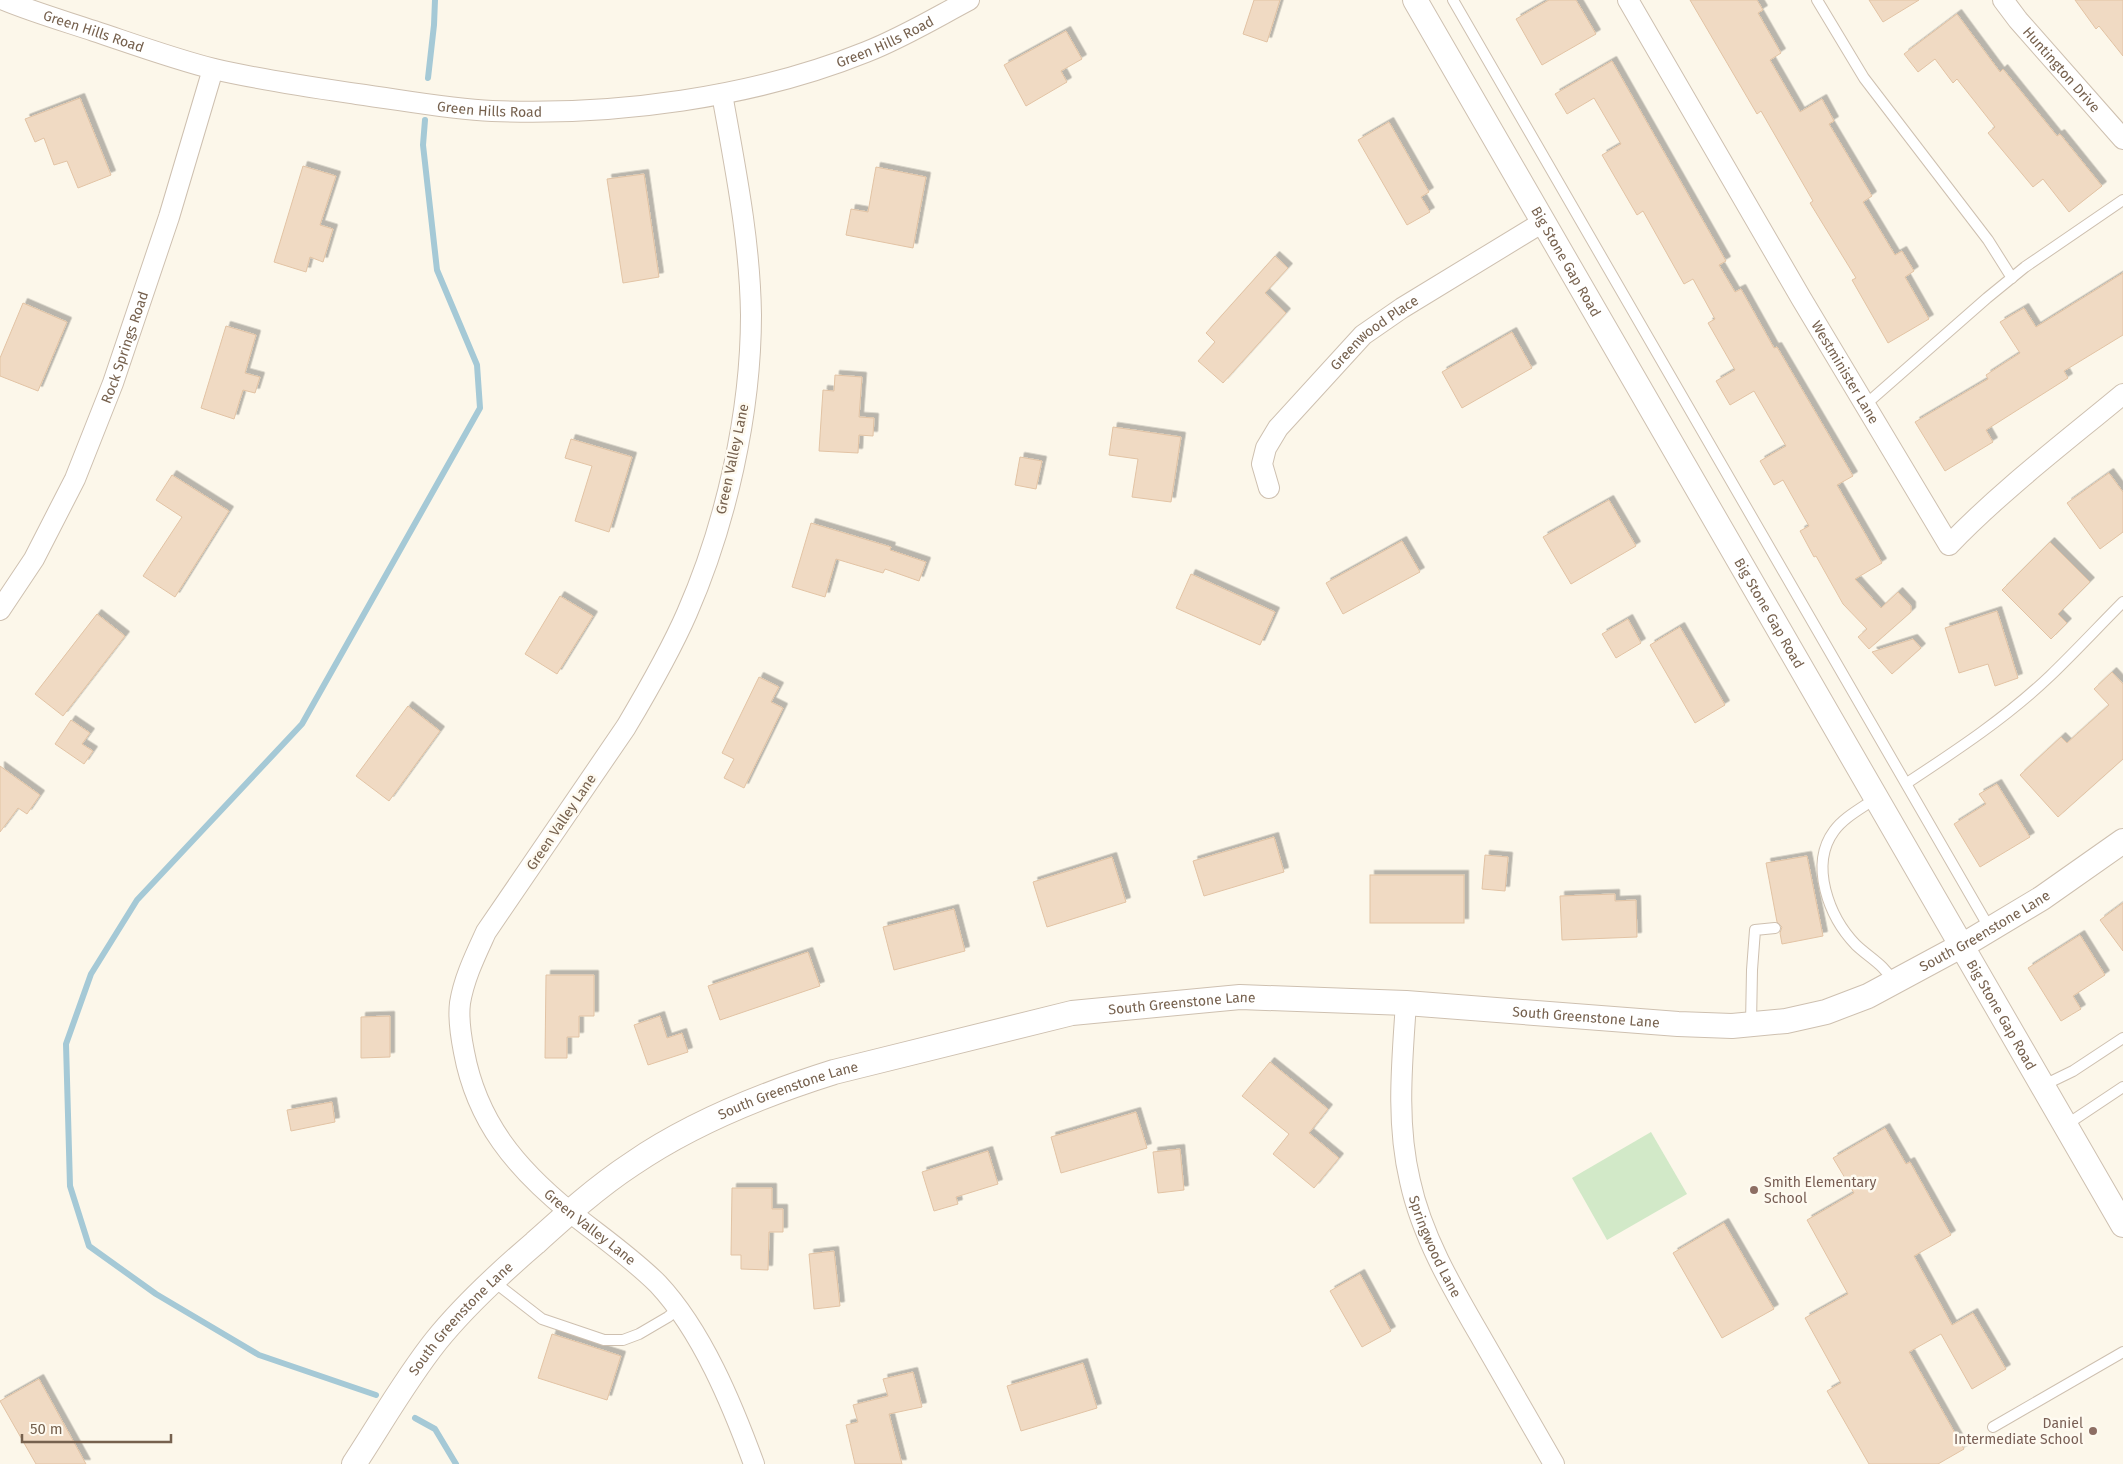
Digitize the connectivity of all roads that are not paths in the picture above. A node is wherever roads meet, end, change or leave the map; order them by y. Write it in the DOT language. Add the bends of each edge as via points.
graph roads {
  1 [pos="4,0"];
  2 [pos="969,0"];
  3 [pos="1415,0"];
  4 [pos="1454,0"];
  5 [pos="1628,0"];
  6 [pos="1817,0"];
  7 [pos="2003,0"];
  8 [pos="213,69"];
  9 [pos="722,94"];
  10 [pos="2123,139"];
  11 [pos="2123,200"];
  12 [pos="1543,222"];
  13 [pos="2012,278"];
  14 [pos="2123,394"];
  15 [pos="1865,405"];
  16 [pos="1269,488"];
  17 [pos="2123,602"];
  18 [pos="0,610"];
  19 [pos="1907,784"];
  20 [pos="1876,798"];
  21 [pos="2123,840"];
  22 [pos="1775,928"];
  23 [pos="1990,929"];
  24 [pos="1961,946"];
  25 [pos="1894,982"];
  26 [pos="1406,1003"];
  27 [pos="1751,1024"];
  28 [pos="2123,1038"];
  29 [pos="2042,1086"];
  30 [pos="2123,1087"];
  31 [pos="2065,1126"];
  32 [pos="570,1212"];
  33 [pos="2123,1225"];
  34 [pos="493,1281"];
  35 [pos="678,1309"];
  36 [pos="2123,1352"];
  37 [pos="1993,1427"];
  38 [pos="354,1464"];
  39 [pos="754,1464"];
  40 [pos="1554,1464"];
  1 -- 8 [label="street, Green Hills Road"];
  2 -- 9 [label="street, Green Hills Road" via="866,52 828,66"];
  3 -- 12 [label="street, Big Stone Gap Road"];
  4 -- 19 [label="lane"];
  5 -- 15 [label="street, Westminister Lane"];
  6 -- 13 [label="lane" via="1864,78 1988,240"];
  7 -- 10 [label="street, Huntington Drive"];
  8 -- 9 [label="street, Green Hills Road" via="328,90 489,110 549,112"];
  8 -- 18 [label="street, Rock Springs Road" via="169,217 114,382 75,479 34,559"];
  9 -- 32 [label="street, Green Valley Lane" via="741,198 751,315 749,364 740,432 713,543 687,613 647,693 486,932 470,968 460,1003 461,1037 468,1074 482,1110 499,1140 523,1170"];
  11 -- 13 [label="lane"];
  12 -- 16 [label="street, Greenwood Place" via="1363,335 1278,428 1266,448 1262,464"];
  12 -- 20 [label="street, Big Stone Gap Road"];
  13 -- 15 [label="lane"];
  14 -- 15 [label="street, Westminister Lane" via="1949,545"];
  17 -- 19 [label="lane" via="2050,676 2005,715"];
  19 -- 23 [label="lane"];
  20 -- 24 [label="street, Big Stone Gap Road"];
  20 -- 25 [label="lane" via="1835,830 1825,845 1821,863 1831,908 1838,921 1856,944 1884,967"];
  21 -- 23 [label="street, South Greenstone Lane" via="2042,898"];
  22 -- 27 [label="lane" via="1755,930"];
  23 -- 24 [label="street, South Greenstone Lane"];
  24 -- 25 [label="street, South Greenstone Lane"];
  24 -- 29 [label="street, Big Stone Gap Road"];
  25 -- 27 [label="street, South Greenstone Lane" via="1826,1012 1786,1021"];
  26 -- 27 [label="street, South Greenstone Lane" via="1678,1024"];
  26 -- 32 [label="street, South Greenstone Lane" via="1240,997 1072,1013 863,1065 805,1081 696,1127 633,1163"];
  26 -- 40 [label="street, Springwood Lane" via="1400,1096 1403,1139 1410,1181 1422,1222 1464,1307"];
  28 -- 29 [label="lane"];
  29 -- 31 [label="street, Big Stone Gap Road"];
  30 -- 31 [label="lane"];
  31 -- 33 [label="street, Big Stone Gap Road"];
  32 -- 34 [label="street, South Greenstone Lane"];
  32 -- 35 [label="street, Green Valley Lane" via="634,1261"];
  34 -- 35 [label="lane" via="542,1319 604,1340 623,1340 639,1334"];
  34 -- 38 [label="street, South Greenstone Lane" via="436,1341"];
  35 -- 39 [label="street, Green Valley Lane" via="706,1354"];
  36 -- 37 [label="lane"];
}
